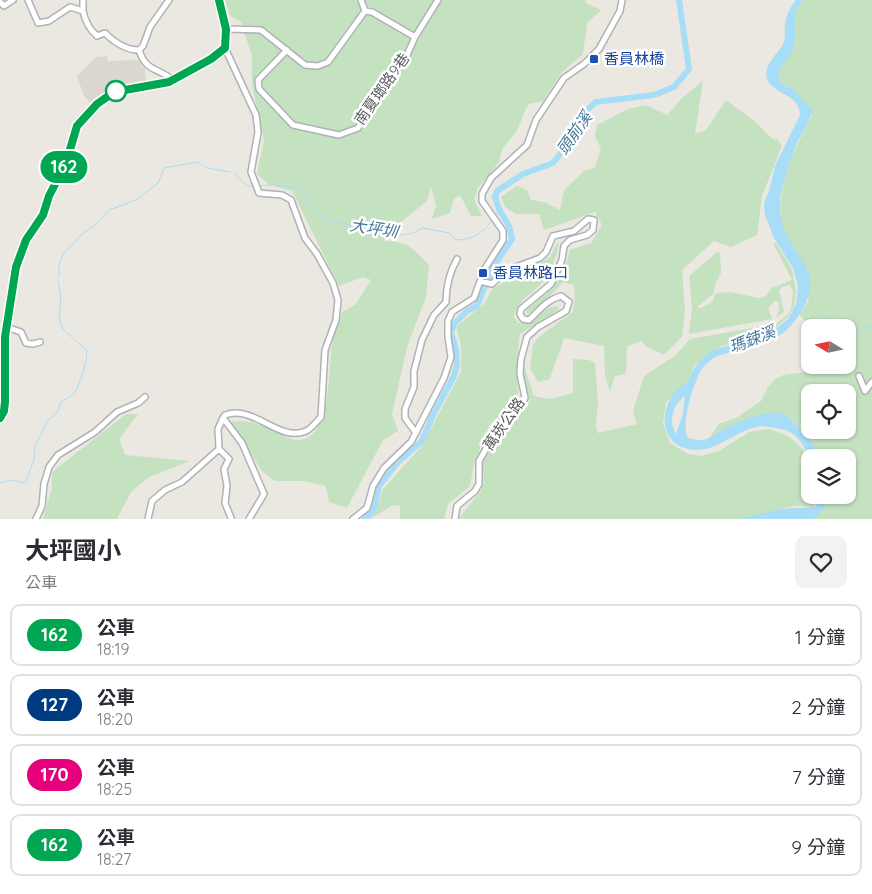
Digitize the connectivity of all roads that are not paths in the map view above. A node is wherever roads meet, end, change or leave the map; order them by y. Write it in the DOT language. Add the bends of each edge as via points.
graph roads {
  1 [pos="13,0"];
  2 [pos="28,0"];
  3 [pos="83,0"];
  4 [pos="168,0"];
  5 [pos="219,0"];
  6 [pos="361,0"];
  7 [pos="438,0"];
  8 [pos="622,0"];
  9 [pos="0,2"];
  10 [pos="365,10"];
  11 [pos="82,12"];
  12 [pos="226,29"];
  13 [pos="415,37"];
  14 [pos="225,48"];
  15 [pos="139,50"];
  16 [pos="287,50"];
  17 [pos="173,80"];
  18 [pos="457,259"];
  19 [pos="480,281"];
  20 [pos="6,327"];
  21 [pos="2,338"];
  22 [pos="40,342"];
  23 [pos="859,376"];
  24 [pos="872,382"];
  25 [pos="145,397"];
  26 [pos="0,418"];
  27 [pos="223,418"];
  28 [pos="416,433"];
  29 [pos="219,449"];
  30 [pos="231,518"];
  31 [pos="36,519"];
  32 [pos="148,519"];
  33 [pos="249,519"];
  34 [pos="353,519"];
  35 [pos="454,519"];
  1 -- 9 [label="street" via="4,6"];
  2 -- 11 [label="street" via="38,23 50,22 70,7"];
  3 -- 11 [label="street"];
  4 -- 15 [label="street"];
  5 -- 12 [label="street"];
  6 -- 10 [label="street"];
  7 -- 13 [label="street"];
  8 -- 19 [label="street" via="620,12 598,49 564,78 536,120 527,145 491,178 482,194 482,201 504,231 503,240"];
  10 -- 13 [label="street"];
  10 -- 16 [label="street" via="328,62 318,66 306,65"];
  11 -- 15 [label="street" via="84,21 97,36 105,32 123,46"];
  12 -- 14 [label="street"];
  12 -- 16 [label="street" via="261,30"];
  13 -- 16 [label="street, 南夏瑯路9巷" via="407,55 358,128 339,135 293,125 259,89 258,80"];
  14 -- 17 [label="street"];
  14 -- 27 [label="street" via="256,115 258,132 251,172 254,184 259,193 282,195 292,200 305,238 333,283 338,300 336,320 324,350 320,418 306,431 288,433 250,414 235,412"];
  15 -- 17 [label="street" via="147,65"];
  17 -- 20 [label="street" via="114,92 97,104 77,126 66,163 43,215 26,240 16,267"];
  18 -- 28 [label="street" via="450,272 446,302 434,316 422,340 414,371 414,387 405,408 405,418"];
  19 -- 28 [label="street" via="472,301 452,312 448,321 451,357"];
  19 -- 35 [label="street, 萬崁公路" via="492,284 505,271 540,258 556,234 574,231 588,219 594,220 593,230 564,246 562,260 551,284 521,309 520,314 529,320 554,298 561,296 569,302 566,311 527,337 520,374 525,398 502,422 479,461 479,484 457,506"];
  20 -- 21 [label="street"];
  20 -- 22 [label="street" via="21,332 26,343"];
  21 -- 26 [label="street" via="5,402"];
  23 -- 24 [label="street" via="866,391"];
  25 -- 31 [label="street" via="116,412 95,432 58,455 49,467 42,506"];
  27 -- 29 [label="street" via="218,429"];
  27 -- 33 [label="street" via="242,443 264,494"];
  28 -- 34 [label="street" via="384,468 373,486 367,508"];
  29 -- 30 [label="street" via="229,459 224,469 225,503"];
  29 -- 32 [label="street" via="182,482 152,501"];
}
